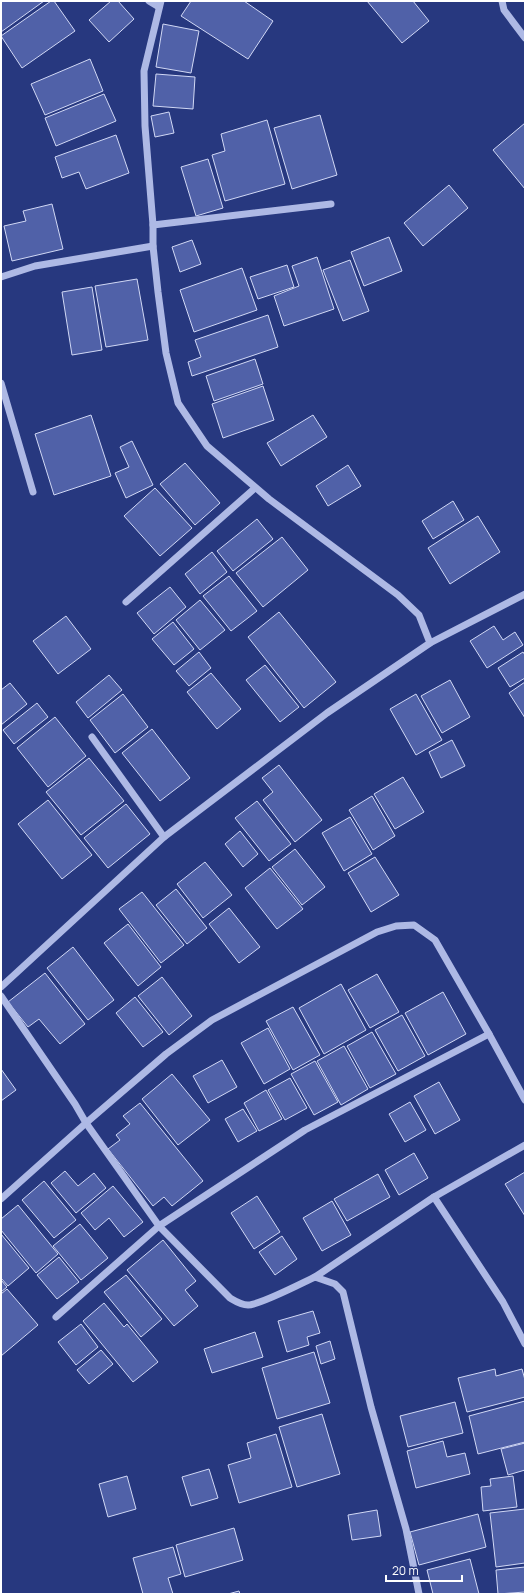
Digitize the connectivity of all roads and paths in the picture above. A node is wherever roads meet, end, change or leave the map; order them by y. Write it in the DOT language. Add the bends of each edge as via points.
graph roads {
  1 [pos="149,1"];
  2 [pos="502,1"];
  3 [pos="160,4"];
  4 [pos="525,38"];
  5 [pos="331,204"];
  6 [pos="153,224"];
  7 [pos="153,246"];
  8 [pos="1,277"];
  9 [pos="1,383"];
  10 [pos="256,488"];
  11 [pos="33,492"];
  12 [pos="525,594"];
  13 [pos="126,602"];
  14 [pos="430,643"];
  15 [pos="92,737"];
  16 [pos="164,837"];
  17 [pos="1,987"];
  18 [pos="1,996"];
  19 [pos="489,1034"];
  20 [pos="525,1100"];
  21 [pos="86,1123"];
  22 [pos="525,1145"];
  23 [pos="434,1197"];
  24 [pos="1,1199"];
  25 [pos="159,1226"];
  26 [pos="315,1277"];
  27 [pos="56,1317"];
  28 [pos="525,1344"];
  29 [pos="419,1594"];
  1 -- 3 [label="street"];
  2 -- 4 [label="street" via="504,10"];
  3 -- 6 [label="street" via="144,72 145,126"];
  5 -- 6 [label="street"];
  6 -- 7 [label="street"];
  7 -- 8 [label="street" via="35,266"];
  7 -- 10 [label="street" via="166,353 178,403 207,446"];
  9 -- 11 [label="street"];
  10 -- 13 [label="street"];
  10 -- 14 [label="street" via="398,595 419,615"];
  12 -- 14 [label="street"];
  14 -- 16 [label="street" via="327,713"];
  15 -- 16 [label="street"];
  16 -- 17 [label="street"];
  18 -- 21 [label="street"];
  19 -- 20 [label="street"];
  19 -- 21 [label="street" via="435,940 414,925 396,926 378,932 212,1020 166,1054"];
  19 -- 25 [label="street" via="305,1130"];
  21 -- 24 [label="street"];
  21 -- 25 [label="street"];
  22 -- 23 [label="street"];
  23 -- 26 [label="street"];
  23 -- 28 [label="street" via="503,1302"];
  25 -- 26 [label="street" via="230,1298 240,1304 259,1302"];
  25 -- 27 [label="street"];
  26 -- 29 [label="street" via="335,1284 343,1292 406,1529"];
}
